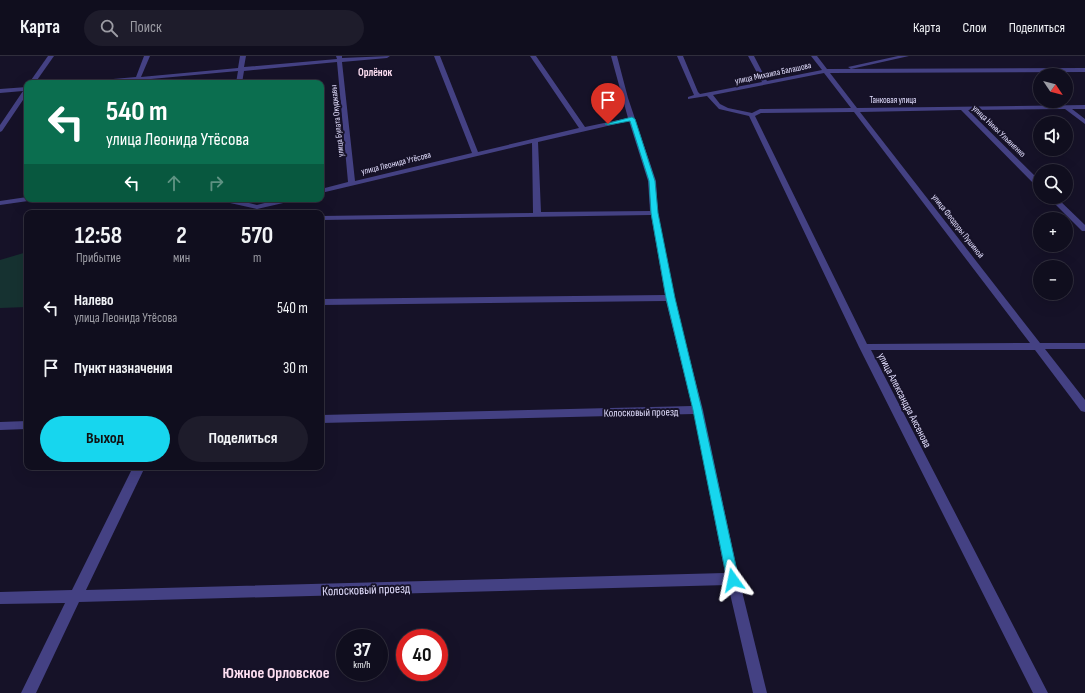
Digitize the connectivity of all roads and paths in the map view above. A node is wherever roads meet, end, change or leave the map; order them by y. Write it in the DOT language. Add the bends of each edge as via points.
graph roads {
  1 [pos="51,56"];
  2 [pos="147,56"];
  3 [pos="243,56"];
  4 [pos="387,56"];
  5 [pos="437,56"];
  6 [pos="533,56"];
  7 [pos="614,56"];
  8 [pos="680,56"];
  9 [pos="751,56"];
  10 [pos="814,56"];
  11 [pos="906,56"];
  12 [pos="339,58"];
  13 [pos="241,69"];
  14 [pos="1085,70"];
  15 [pos="826,71"];
  16 [pos="34,80"];
  17 [pos="137,80"];
  18 [pos="146,80"];
  19 [pos="239,80"];
  20 [pos="766,84"];
  21 [pos="24,90"];
  22 [pos="0,91"];
  23 [pos="24,94"];
  24 [pos="709,95"];
  25 [pos="699,96"];
  26 [pos="690,98"];
  27 [pos="1033,107"];
  28 [pos="1073,107"];
  29 [pos="1085,107"];
  30 [pos="962,108"];
  31 [pos="1067,108"];
  32 [pos="856,109"];
  33 [pos="752,115"];
  34 [pos="632,119"];
  35 [pos="1085,122"];
  36 [pos="583,129"];
  37 [pos="0,130"];
  38 [pos="535,141"];
  39 [pos="476,154"];
  40 [pos="1033,178"];
  41 [pos="352,184"];
  42 [pos="324,190"];
  43 [pos="24,200"];
  44 [pos="236,202"];
  45 [pos="277,202"];
  46 [pos="0,203"];
  47 [pos="1059,204"];
  48 [pos="654,213"];
  49 [pos="537,214"];
  50 [pos="324,218"];
  51 [pos="1085,230"];
  52 [pos="670,298"];
  53 [pos="324,302"];
  54 [pos="1038,346"];
  55 [pos="1085,346"];
  56 [pos="864,347"];
  57 [pos="1085,408"];
  58 [pos="698,410"];
  59 [pos="324,419"];
  60 [pos="24,425"];
  61 [pos="0,426"];
  62 [pos="138,470"];
  63 [pos="733,580"];
  64 [pos="76,597"];
  65 [pos="0,598"];
  66 [pos="28,693"];
  67 [pos="760,693"];
  68 [pos="1041,693"];
  1 -- 16 [label="street"];
  2 -- 17 [label="street"];
  3 -- 13 [label="street"];
  4 -- 12 [label="street"];
  5 -- 39 [label="street"];
  6 -- 36 [label="street"];
  7 -- 34 [label="street"];
  8 -- 25 [label="street" via="694,93"];
  9 -- 20 [label="street"];
  10 -- 15 [label="street, улица Феодоры Пушиной"];
  11 -- 15 [label="street, улица Михаила Балашова"];
  12 -- 13 [label="street"];
  12 -- 41 [label="street, улица Булата Окуджавы"];
  13 -- 18 [label="street"];
  13 -- 19 [label="street"];
  14 -- 15 [label="street"];
  15 -- 20 [label="street, улица Михаила Балашова"];
  15 -- 32 [label="street, улица Феодоры Пушиной"];
  20 -- 24 [label="street, улица Михаила Балашова"];
  21 -- 22 [label="street"];
  23 -- 37 [label="street"];
  24 -- 25 [label="street, улица Михаила Балашова"];
  24 -- 33 [label="street, Танковая улица" via="718,105"];
  25 -- 26 [label="street, улица Михаила Балашова"];
  27 -- 30 [label="street, Танковая улица"];
  28 -- 29 [label="street, Танковая улица"];
  30 -- 32 [label="street, Танковая улица"];
  30 -- 40 [label="street, улица Нины Ульяненко"];
  31 -- 35 [label="street"];
  32 -- 33 [label="street, Танковая улица" via="760,111"];
  32 -- 54 [label="street, улица Феодоры Пушиной"];
  33 -- 56 [label="street, улица Александра Аксенова"];
  34 -- 36 [label="street, улица Леонида Утёсова"];
  34 -- 48 [label="street" via="652,181"];
  36 -- 38 [label="street, улица Леонида Утёсова"];
  38 -- 39 [label="street, улица Леонида Утёсова"];
  38 -- 49 [label="street"];
  39 -- 41 [label="street, улица Леонида Утёсова"];
  41 -- 42 [label="street, улица Леонида Утёсова"];
  43 -- 46 [label="street"];
  44 -- 45 [label="street" via="257,207"];
  47 -- 51 [label="street"];
  48 -- 49 [label="street"];
  48 -- 52 [label="street"];
  49 -- 50 [label="street"];
  52 -- 53 [label="street"];
  52 -- 58 [label="street"];
  54 -- 55 [label="street"];
  54 -- 56 [label="street"];
  54 -- 57 [label="street, улица Феодоры Пушиной"];
  56 -- 68 [label="street, улица Александра Аксенова"];
  58 -- 59 [label="street, Колосковый проезд"];
  58 -- 63 [label="street"];
  60 -- 61 [label="street"];
  62 -- 64 [label="street"];
  63 -- 64 [label="street, Колосковый проезд"];
  63 -- 67 [label="street"];
  64 -- 65 [label="street, Колосковый проезд"];
  64 -- 66 [label="street"];
}
